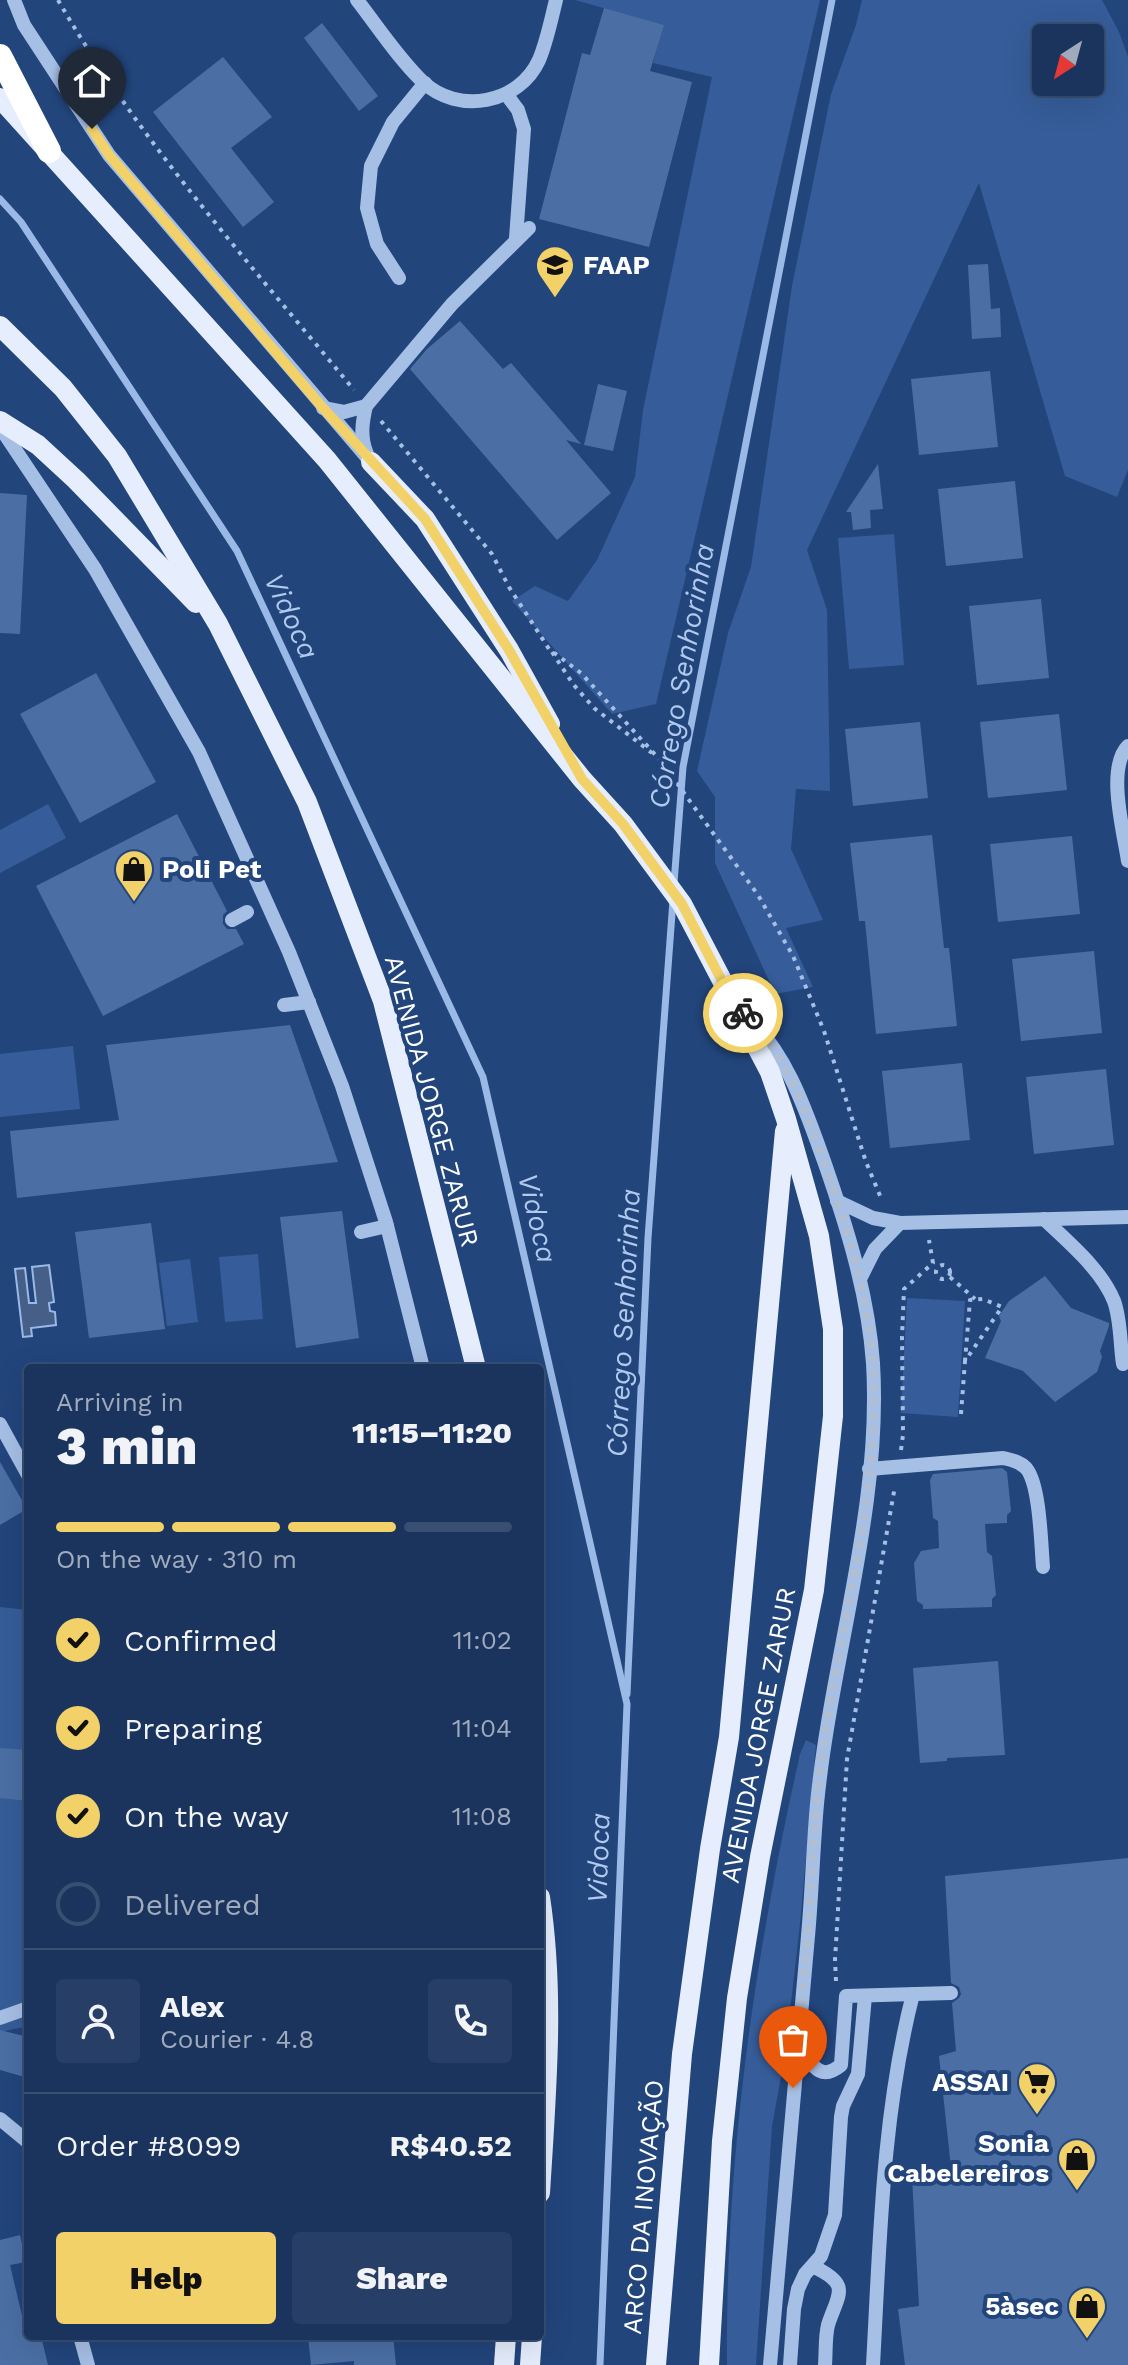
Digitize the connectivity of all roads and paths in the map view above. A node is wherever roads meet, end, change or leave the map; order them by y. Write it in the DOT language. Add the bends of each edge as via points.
graph roads {
  1 [pos="14,0"];
  2 [pos="58,0"];
  3 [pos="357,0"];
  4 [pos="556,0"];
  5 [pos="0,56"];
  6 [pos="425,83"];
  7 [pos="506,94"];
  8 [pos="0,98"];
  9 [pos="49,151"];
  10 [pos="529,228"];
  11 [pos="516,238"];
  12 [pos="399,278"];
  13 [pos="0,326"];
  14 [pos="357,393"];
  15 [pos="323,408"];
  16 [pos="371,411"];
  17 [pos="0,424"];
  18 [pos="371,462"];
  19 [pos="218,624"];
  20 [pos="549,649"];
  21 [pos="1128,746"];
  22 [pos="660,760"];
  23 [pos="582,779"];
  24 [pos="693,806"];
  25 [pos="1128,861"];
  26 [pos="247,912"];
  27 [pos="232,920"];
  28 [pos="732,998"];
  29 [pos="309,1002"];
  30 [pos="284,1005"];
  31 [pos="786,1119"];
  32 [pos="837,1201"];
  33 [pos="1128,1217"];
  34 [pos="1044,1219"];
  35 [pos="900,1223"];
  36 [pos="387,1226"];
  37 [pos="361,1232"];
  38 [pos="949,1276"];
  39 [pos="860,1279"];
  40 [pos="975,1299"];
  41 [pos="965,1361"];
  42 [pos="422,1364"];
  43 [pos="475,1364"];
  44 [pos="1123,1364"];
  45 [pos="961,1414"];
  46 [pos="0,1424"];
  47 [pos="24,1468"];
  48 [pos="869,1469"];
  49 [pos="1043,1567"];
  50 [pos="544,1924"];
  51 [pos="951,1993"];
  52 [pos="913,1994"];
  53 [pos="865,1996"];
  54 [pos="24,2009"];
  55 [pos="0,2018"];
  56 [pos="798,2027"];
  57 [pos="682,2054"];
  58 [pos="0,2119"];
  59 [pos="544,2122"];
  60 [pos="24,2139"];
  61 [pos="814,2267"];
  62 [pos="81,2340"];
  63 [pos="497,2340"];
  64 [pos="506,2340"];
  65 [pos="532,2340"];
  66 [pos="88,2365"];
  67 [pos="503,2365"];
  68 [pos="530,2365"];
  69 [pos="656,2365"];
  70 [pos="709,2365"];
  71 [pos="770,2365"];
  72 [pos="790,2365"];
  73 [pos="825,2365"];
  74 [pos="873,2365"];
  1 -- 15 [label="street" via="24,25 109,155"];
  2 -- 14 [label="path" via="180,177"];
  3 -- 6 [label="street"];
  4 -- 7 [label="street" via="538,61"];
  5 -- 9 [label="highway"];
  6 -- 7 [label="street" via="462,101"];
  6 -- 12 [label="street" via="393,122 371,166 367,208 377,244"];
  7 -- 11 [label="street" via="524,129"];
  8 -- 9 [label="main road, AVENIDA JORGE ZARUR"];
  9 -- 23 [label="main road, AVENIDA JORGE ZARUR" via="327,460"];
  10 -- 11 [label="street"];
  11 -- 16 [label="street" via="452,304"];
  13 -- 19 [label="main road, AVENIDA JORGE ZARUR" via="63,388 117,456"];
  15 -- 16 [label="street"];
  15 -- 18 [label="street"];
  16 -- 18 [label="street" via="362,421 362,436"];
  16 -- 20 [label="path" via="492,554"];
  17 -- 19 [label="main road" via="38,445"];
  17 -- 29 [label="street" via="95,569 199,752"];
  18 -- 23 [label="main road" via="425,519 509,650"];
  19 -- 43 [label="main road, AVENIDA JORGE ZARUR" via="307,802 383,1001"];
  20 -- 22 [label="path" via="581,673"];
  20 -- 22 [label="path" via="594,708"];
  21 -- 25 [label="street" via="1122,752 1117,791"];
  22 -- 24 [label="path"];
  23 -- 28 [label="main road, AVENIDA JORGE ZARUR" via="682,904"];
  26 -- 27 [label="street"];
  28 -- 31 [label="main road, AVENIDA JORGE ZARUR" via="770,1072"];
  28 -- 32 [label="street" via="791,1080"];
  29 -- 30 [label="street"];
  29 -- 36 [label="street"];
  31 -- 57 [label="main road, AVENIDA JORGE ZARUR" via="729,1737"];
  31 -- 70 [label="main road, AVENIDA JORGE ZARUR" via="827,1284 833,1416 814,1590 737,1998 722,2141"];
  32 -- 35 [label="street" via="873,1218"];
  32 -- 39 [label="street"];
  33 -- 34 [label="street"];
  34 -- 35 [label="street"];
  34 -- 44 [label="street" via="1100,1278 1114,1302"];
  35 -- 39 [label="street" via="875,1249"];
  36 -- 37 [label="street"];
  36 -- 42 [label="street"];
  38 -- 40 [label="path"];
  39 -- 48 [label="street" via="873,1365"];
  40 -- 41 [label="path" via="970,1300"];
  40 -- 41 [label="path" via="1002,1307"];
  41 -- 45 [label="path"];
  46 -- 47 [label="street"];
  48 -- 49 [label="street" via="1015,1461 1027,1469 1034,1485"];
  48 -- 56 [label="street" via="859,1555 822,1751"];
  50 -- 59 [label="main road" via="550,2016"];
  51 -- 52 [label="street"];
  52 -- 53 [label="street"];
  52 -- 74 [label="street" via="902,2034 883,2182"];
  53 -- 56 [label="street" via="846,1996 838,2068 824,2072 811,2065"];
  53 -- 61 [label="street" via="858,2074 841,2117 835,2215"];
  54 -- 55 [label="street"];
  56 -- 71 [label="street"];
  57 -- 69 [label="main road, ARCO DA INOVAÇÃO"];
  58 -- 60 [label="street"];
  61 -- 72 [label="street" via="798,2289"];
  61 -- 73 [label="street" via="839,2286 828,2325"];
  62 -- 66 [label="street"];
  63 -- 67 [label="street"];
  64 -- 67 [label="main road"];
  65 -- 68 [label="main road"];
}
